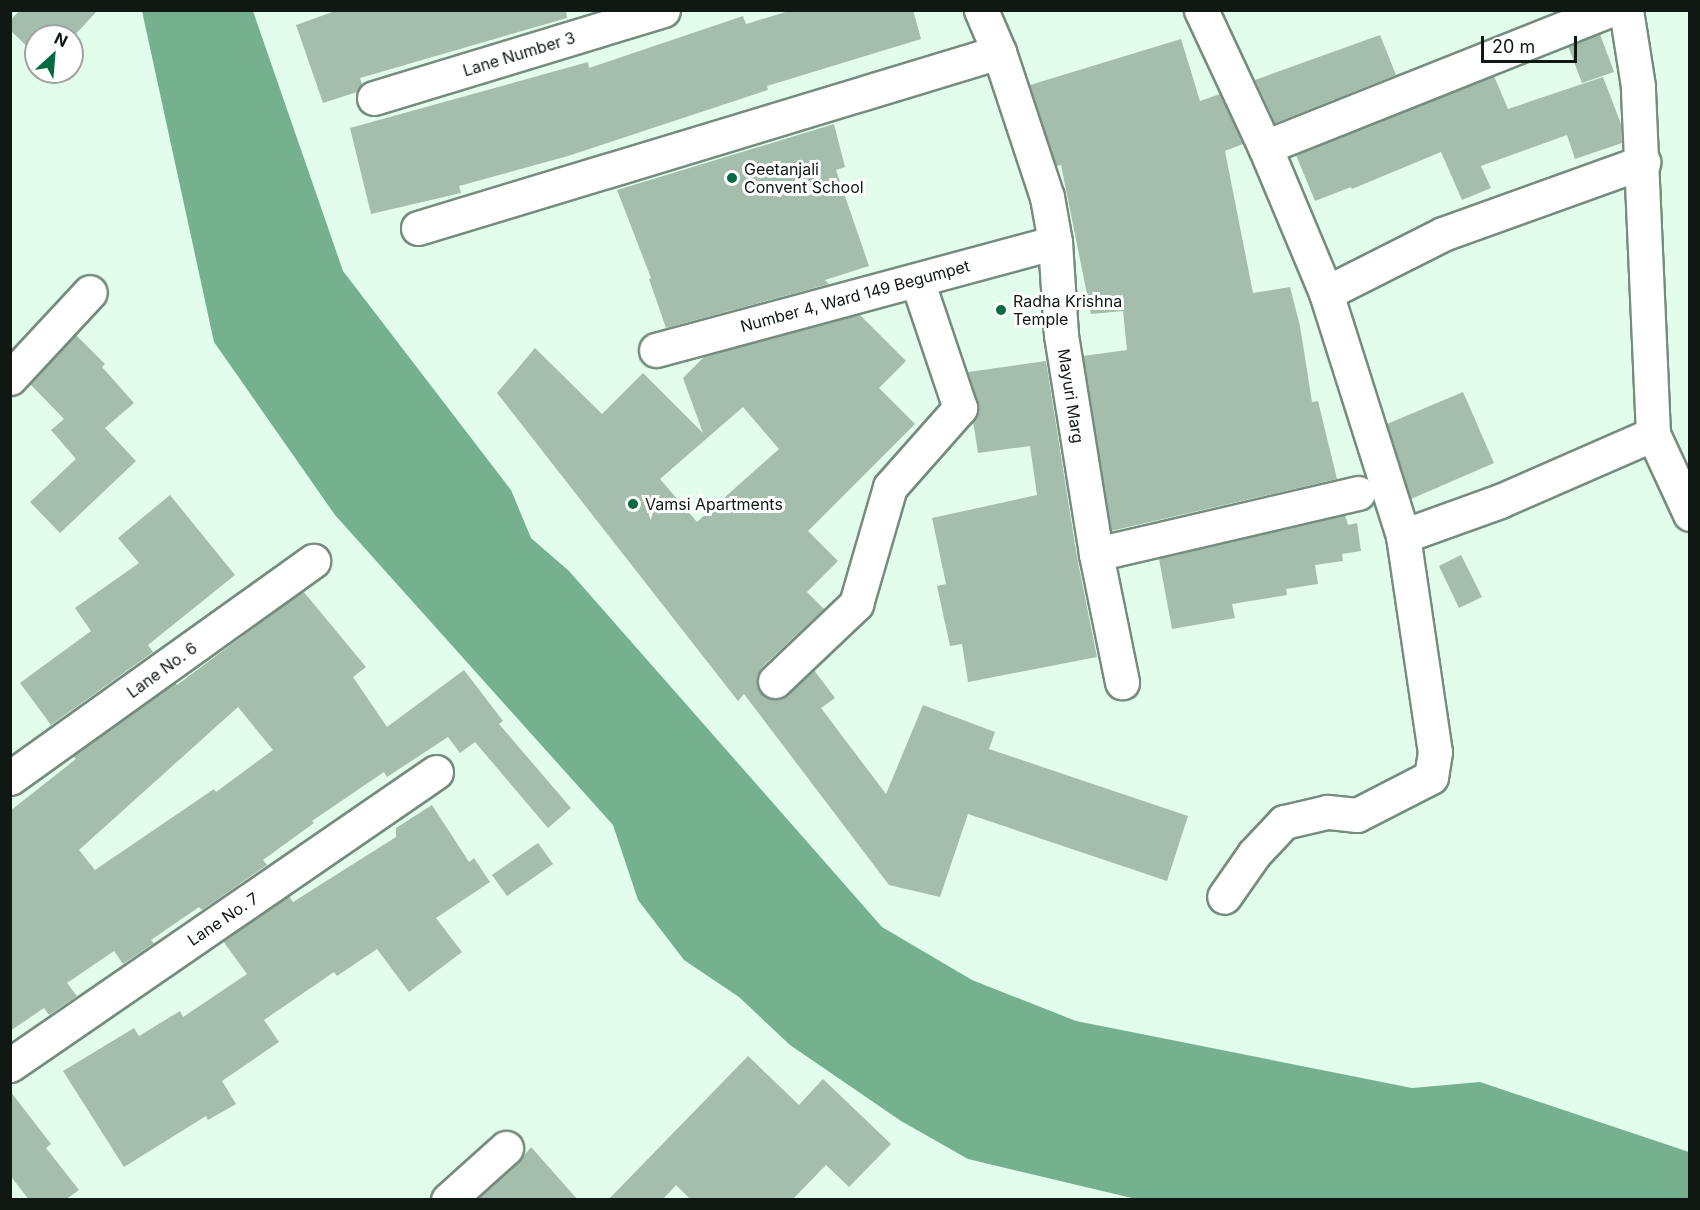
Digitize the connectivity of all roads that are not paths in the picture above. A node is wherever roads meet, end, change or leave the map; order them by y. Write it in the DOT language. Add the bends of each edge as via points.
graph roads {
  1 [pos="663,10"];
  2 [pos="981,10"];
  3 [pos="1609,10"];
  4 [pos="1626,10"];
  5 [pos="1203,11"];
  6 [pos="999,52"];
  7 [pos="374,98"];
  8 [pos="1265,147"];
  9 [pos="1643,162"];
  10 [pos="418,228"];
  11 [pos="1055,242"];
  12 [pos="917,279"];
  13 [pos="90,292"];
  14 [pos="1326,293"];
  15 [pos="656,350"];
  16 [pos="10,378"];
  17 [pos="1653,434"];
  18 [pos="1358,493"];
  19 [pos="1689,514"];
  20 [pos="1403,536"];
  21 [pos="1096,554"];
  22 [pos="313,561"];
  23 [pos="775,681"];
  24 [pos="1122,682"];
  25 [pos="436,772"];
  26 [pos="10,778"];
  27 [pos="1224,897"];
  28 [pos="10,1065"];
  29 [pos="506,1148"];
  30 [pos="448,1200"];
  1 -- 7 [label="street, Lane Number 3"];
  2 -- 6 [label="street, Mayuri Marg"];
  3 -- 8 [label="street"];
  4 -- 9 [label="street" via="1638,86"];
  5 -- 8 [label="street"];
  6 -- 10 [label="street"];
  6 -- 11 [label="street, Mayuri Marg" via="1047,197"];
  8 -- 14 [label="street"];
  9 -- 14 [label="street" via="1443,234"];
  9 -- 17 [label="street"];
  11 -- 12 [label="street, Number 4, Ward 149 Begumpet"];
  11 -- 21 [label="street, Mayuri Marg" via="1061,335"];
  12 -- 15 [label="street, Number 4, Ward 149 Begumpet"];
  12 -- 23 [label="street" via="960,408 890,487 856,604"];
  13 -- 16 [label="street"];
  14 -- 20 [label="street"];
  17 -- 19 [label="street"];
  17 -- 20 [label="street" via="1500,501"];
  18 -- 21 [label="street"];
  20 -- 27 [label="street" via="1435,752 1431,777 1357,815 1327,812 1284,822 1254,854"];
  21 -- 24 [label="street, Mayuri Marg"];
  22 -- 26 [label="street, Lane No. 6"];
  25 -- 28 [label="street, Lane No. 7"];
  29 -- 30 [label="street"];
}
